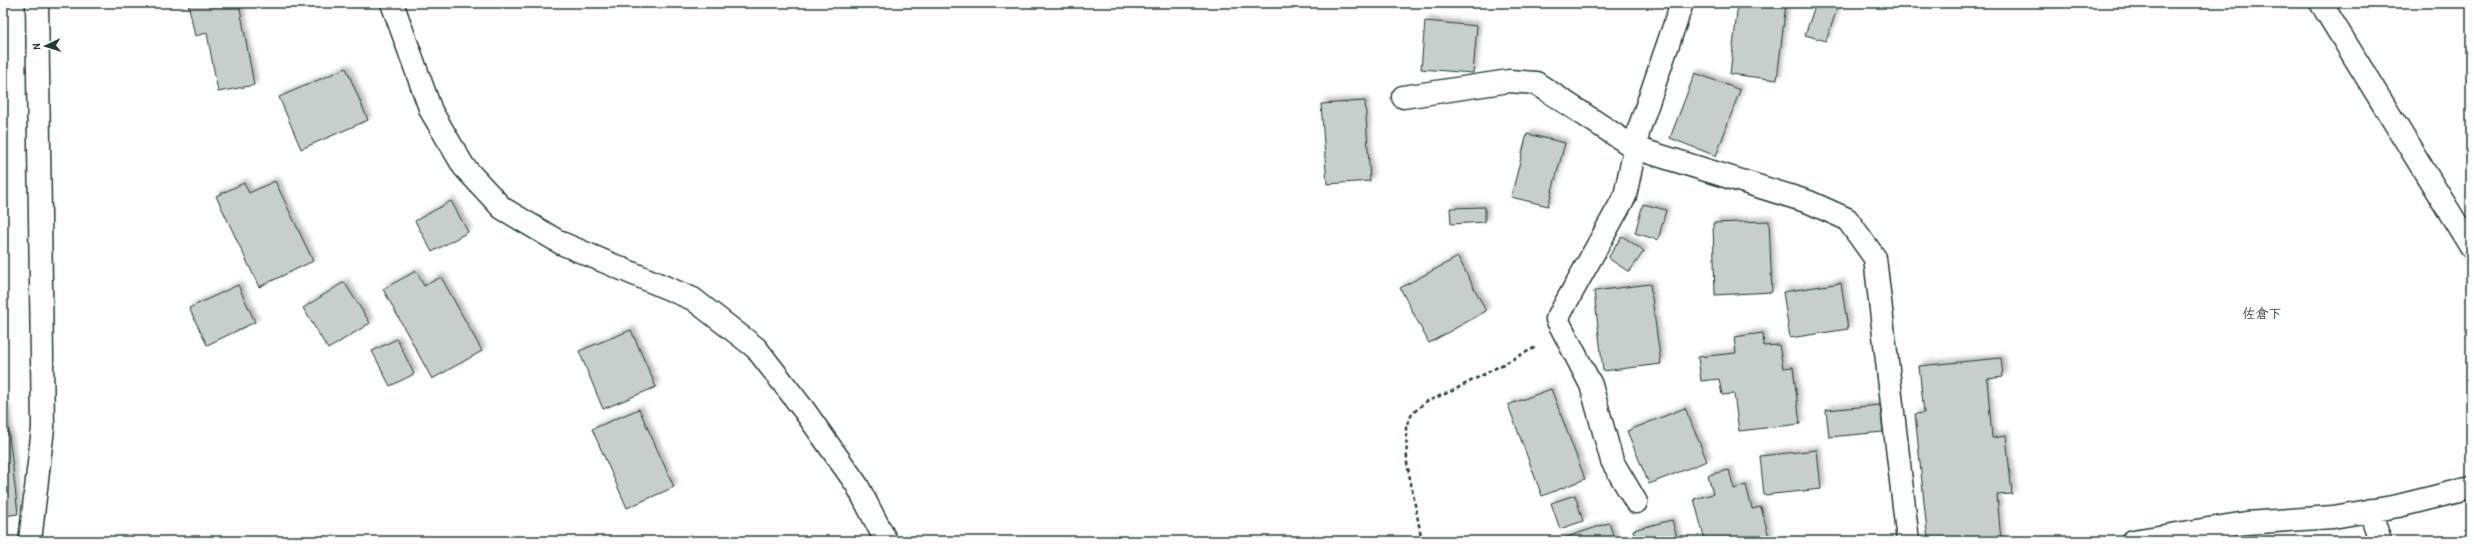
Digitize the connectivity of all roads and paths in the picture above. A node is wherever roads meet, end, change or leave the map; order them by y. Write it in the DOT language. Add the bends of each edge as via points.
graph roads {
  1 [pos="37,3"];
  2 [pos="392,3"];
  3 [pos="1682,3"];
  4 [pos="2321,3"];
  5 [pos="1404,97"];
  6 [pos="1635,148"];
  7 [pos="2471,247"];
  8 [pos="1564,332"];
  9 [pos="2471,488"];
  10 [pos="1636,502"];
  11 [pos="2370,510"];
  12 [pos="30,541"];
  13 [pos="886,541"];
  14 [pos="1422,541"];
  15 [pos="1908,541"];
  16 [pos="2132,541"];
  17 [pos="2380,541"];
  1 -- 12 [label="street" via="43,428"];
  2 -- 13 [label="street" via="431,111 464,167 502,208 561,243 693,299 756,348 857,485"];
  3 -- 6 [label="street"];
  4 -- 7 [label="street"];
  5 -- 6 [label="street" via="1509,81 1536,83"];
  6 -- 8 [label="street" via="1625,196 1558,319"];
  6 -- 15 [label="street" via="1809,202 1847,219 1875,258"];
  8 -- 10 [label="street" via="1591,385 1612,461"];
  8 -- 14 [label="path" via="1452,391 1425,402 1412,414 1406,426 1407,463"];
  9 -- 11 [label="street" via="2450,495"];
  11 -- 16 [label="street" via="2333,517 2246,523"];
  11 -- 17 [label="street"];
}
